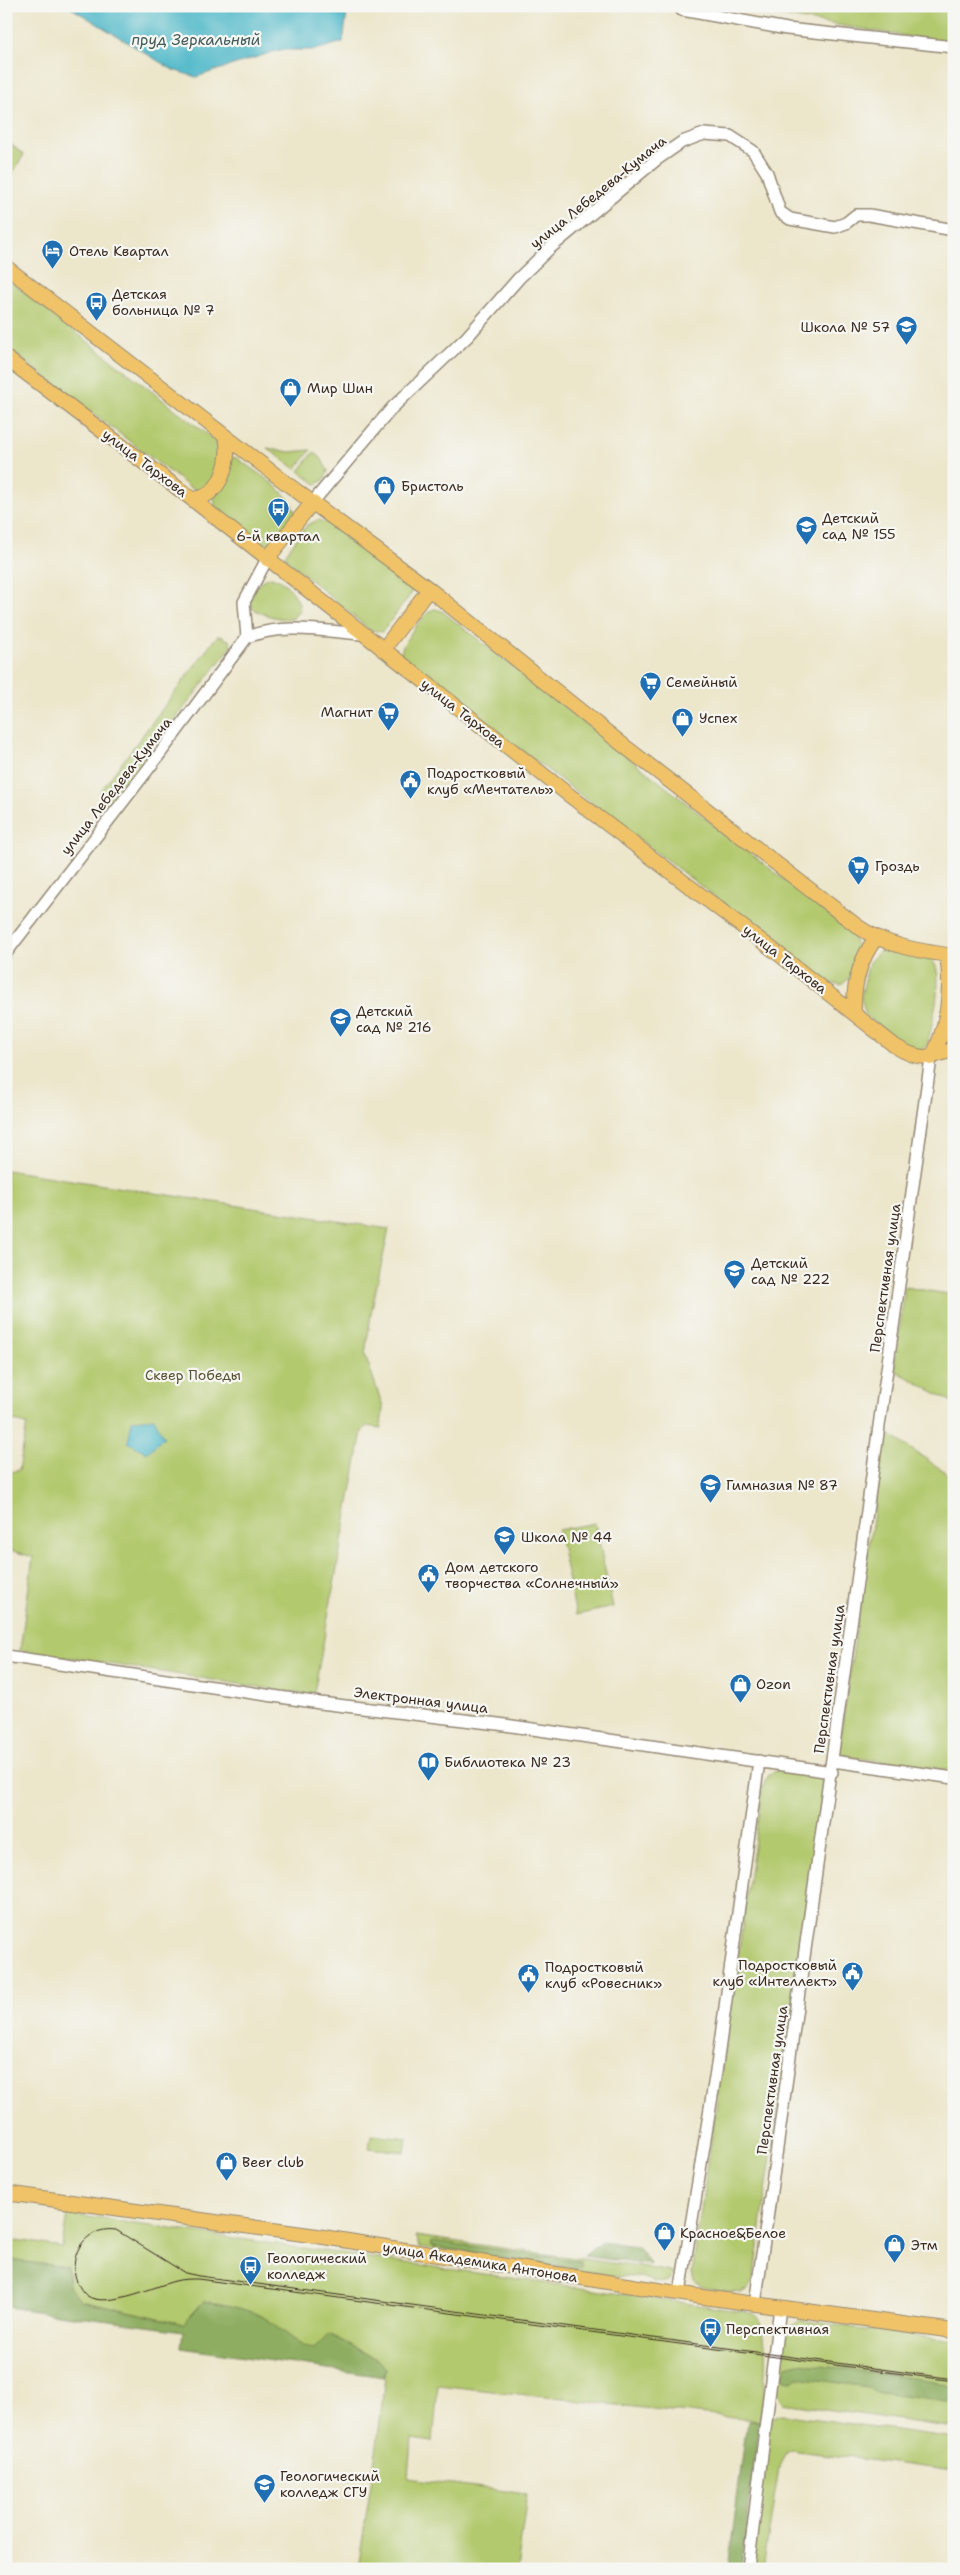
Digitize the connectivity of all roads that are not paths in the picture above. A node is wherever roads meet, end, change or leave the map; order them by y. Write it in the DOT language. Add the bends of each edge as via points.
graph roads {
  1 [pos="682,6"];
  2 [pos="954,47"];
  3 [pos="954,230"];
  4 [pos="6,267"];
  5 [pos="6,358"];
  6 [pos="226,437"];
  7 [pos="192,499"];
  8 [pos="312,503"];
  9 [pos="267,559"];
  10 [pos="429,589"];
  11 [pos="362,634"];
  12 [pos="247,637"];
  13 [pos="383,650"];
  14 [pos="876,938"];
  15 [pos="6,953"];
  16 [pos="950,955"];
  17 [pos="854,1013"];
  18 [pos="954,1049"];
  19 [pos="931,1058"];
  20 [pos="6,1656"];
  21 [pos="759,1761"];
  22 [pos="832,1767"];
  23 [pos="954,1778"];
  24 [pos="6,2193"];
  25 [pos="680,2293"];
  26 [pos="755,2304"];
  27 [pos="780,2307"];
  28 [pos="954,2331"];
  29 [pos="748,2569"];
  1 -- 2 [label="street" via="682,10 787,28"];
  3 -- 8 [label="street, улица Лебедева-Кумача" via="869,215 856,215 835,227 790,219 780,212 767,173 753,151 730,136 704,134 682,142 550,248 519,278 468,337 392,408"];
  4 -- 6 [label="main road"];
  5 -- 7 [label="main road, улица Тархова"];
  6 -- 7 [label="main road" via="228,456 216,486 205,497"];
  6 -- 8 [label="main road"];
  7 -- 9 [label="main road, улица Тархова"];
  8 -- 9 [label="main road"];
  8 -- 10 [label="main road"];
  9 -- 11 [label="main road, улица Тархова"];
  9 -- 12 [label="street" via="244,602"];
  10 -- 13 [label="main road"];
  10 -- 14 [label="main road" via="626,747"];
  11 -- 12 [label="street" via="295,628"];
  11 -- 13 [label="main road, улица Тархова"];
  12 -- 15 [label="street, улица Лебедева-Кумача"];
  13 -- 17 [label="main road, улица Тархова"];
  14 -- 16 [label="main road" via="920,951"];
  14 -- 17 [label="main road" via="866,950 853,987"];
  16 -- 19 [label="main road" via="940,1043"];
  17 -- 19 [label="main road, улица Тархова" via="909,1055"];
  18 -- 19 [label="main road"];
  19 -- 22 [label="street, Перспективная улица"];
  20 -- 21 [label="street, Электронная улица" via="320,1703"];
  21 -- 22 [label="street, Электронная улица"];
  21 -- 25 [label="street" via="717,2065"];
  22 -- 23 [label="street, Электронная улица"];
  22 -- 26 [label="street, Перспективная улица"];
  24 -- 25 [label="main road, улица Академика Антонова" via="317,2236"];
  25 -- 26 [label="main road, улица Академика Антонова"];
  26 -- 27 [label="main road, улица Академика Антонова"];
  27 -- 28 [label="main road, улица Академика Антонова"];
  27 -- 29 [label="street"];
}
